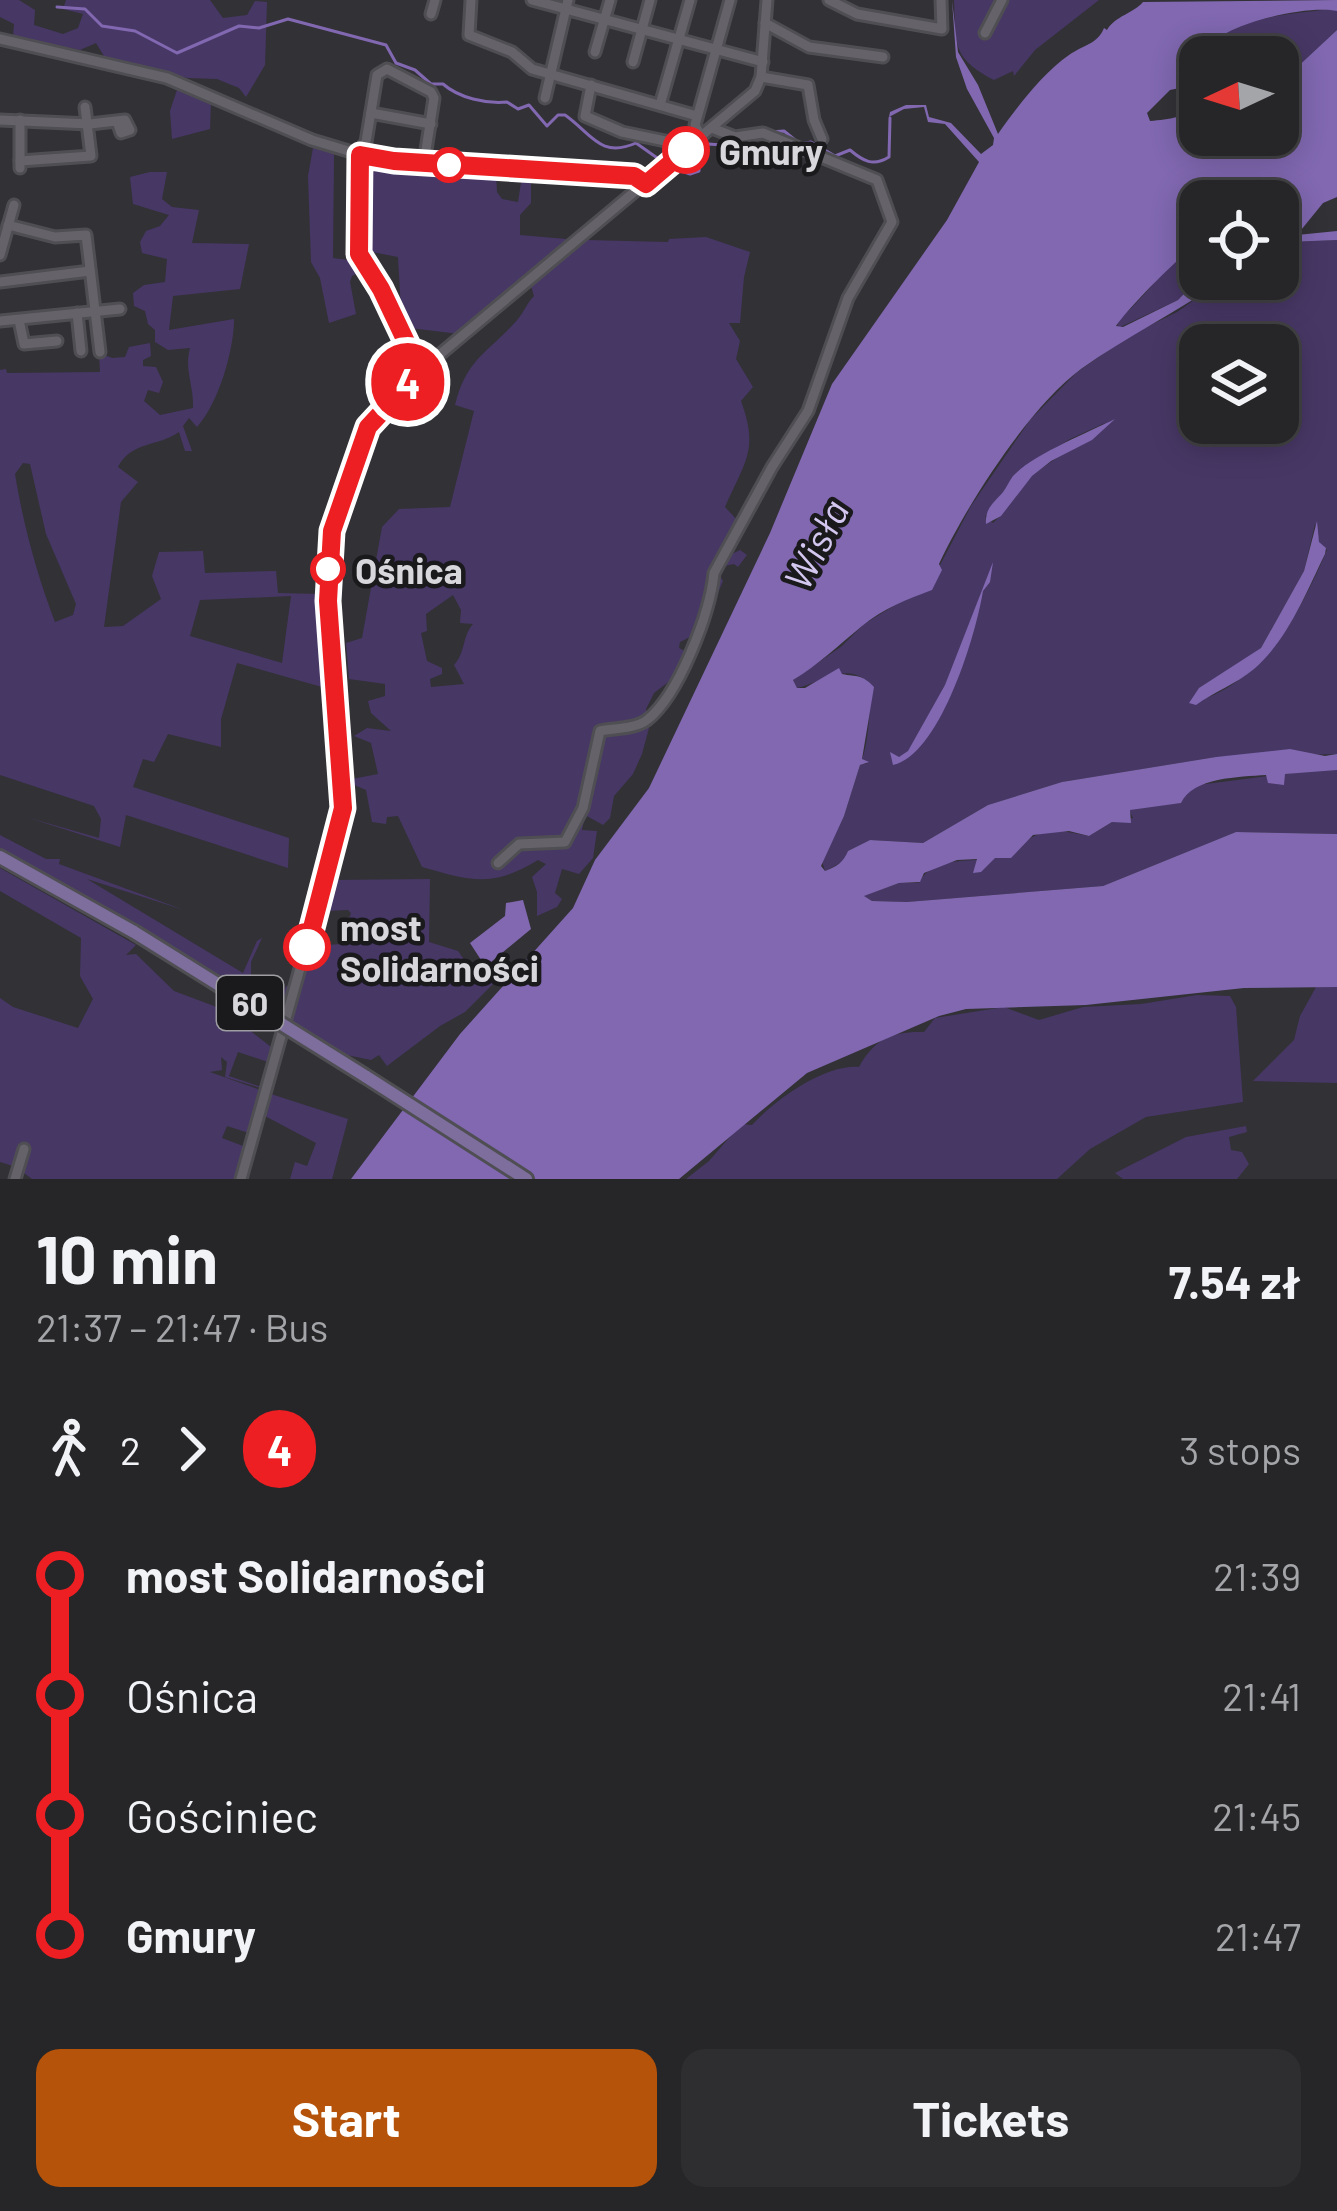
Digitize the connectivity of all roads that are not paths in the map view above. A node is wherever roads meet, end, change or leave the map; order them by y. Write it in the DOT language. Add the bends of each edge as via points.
graph roads {
  1 [pos="435,0"];
  2 [pos="471,0"];
  3 [pos="532,0"];
  4 [pos="610,0"];
  5 [pos="650,0"];
  6 [pos="690,0"];
  7 [pos="730,0"];
  8 [pos="767,0"];
  9 [pos="829,0"];
  10 [pos="941,0"];
  11 [pos="1002,0"];
  12 [pos="567,4"];
  13 [pos="431,14"];
  14 [pos="604,20"];
  15 [pos="765,23"];
  16 [pos="642,30"];
  17 [pos="985,33"];
  18 [pos="0,39"];
  19 [pos="678,40"];
  20 [pos="596,52"];
  21 [pos="716,52"];
  22 [pos="883,57"];
  23 [pos="633,62"];
  24 [pos="762,69"];
  25 [pos="550,76"];
  26 [pos="592,85"];
  27 [pos="545,98"];
  28 [pos="660,104"];
  29 [pos="85,107"];
  30 [pos="371,113"];
  31 [pos="697,116"];
  32 [pos="0,120"];
  33 [pos="20,120"];
  34 [pos="88,123"];
  35 [pos="118,124"];
  36 [pos="430,124"];
  37 [pos="712,128"];
  38 [pos="701,137"];
  39 [pos="822,139"];
  40 [pos="686,151"];
  41 [pos="359,155"];
  42 [pos="424,163"];
  43 [pos="646,184"];
  44 [pos="8,209"];
  45 [pos="8,225"];
  46 [pos="0,255"];
  47 [pos="90,271"];
  48 [pos="0,282"];
  49 [pos="119,309"];
  50 [pos="94,311"];
  51 [pos="77,313"];
  52 [pos="19,320"];
  53 [pos="0,321"];
  54 [pos="57,341"];
  55 [pos="82,350"];
  56 [pos="100,352"];
  57 [pos="420,371"];
  58 [pos="0,860"];
  59 [pos="498,863"];
  60 [pos="363,1079"];
  61 [pos="24,1148"];
  62 [pos="14,1179"];
  63 [pos="241,1179"];
  64 [pos="514,1179"];
  65 [pos="526,1179"];
  1 -- 13 [label="street"];
  2 -- 25 [label="street" via="469,35"];
  3 -- 12 [label="street"];
  4 -- 14 [label="street"];
  5 -- 16 [label="street"];
  6 -- 19 [label="street"];
  7 -- 21 [label="street"];
  8 -- 15 [label="street"];
  9 -- 10 [label="street" via="857,14 942,29"];
  11 -- 17 [label="street"];
  12 -- 14 [label="street"];
  12 -- 25 [label="street"];
  14 -- 16 [label="street"];
  14 -- 20 [label="street"];
  15 -- 22 [label="street" via="809,46"];
  15 -- 24 [label="street"];
  16 -- 19 [label="street"];
  16 -- 23 [label="street"];
  18 -- 41 [label="street" via="157,75"];
  19 -- 21 [label="street"];
  19 -- 28 [label="street"];
  21 -- 24 [label="street"];
  21 -- 31 [label="street"];
  24 -- 37 [label="street" via="757,88"];
  24 -- 39 [label="street" via="808,85"];
  25 -- 26 [label="street"];
  25 -- 27 [label="street"];
  26 -- 28 [label="street"];
  26 -- 40 [label="street" via="585,116"];
  28 -- 31 [label="street"];
  29 -- 34 [label="street"];
  30 -- 36 [label="street"];
  30 -- 36 [label="street" via="377,75 387,69 431,92"];
  30 -- 41 [label="street"];
  31 -- 38 [label="street"];
  32 -- 33 [label="street"];
  33 -- 34 [label="street"];
  33 -- 34 [label="street" via="20,164 92,155"];
  34 -- 35 [label="street"];
  36 -- 42 [label="street"];
  37 -- 38 [label="street"];
  37 -- 59 [label="street" via="735,137 766,134 877,180 892,222 848,298 811,406 714,573 676,681 649,719 600,731 583,808 565,842 519,844"];
  38 -- 40 [label="street"];
  40 -- 43 [label="street"];
  41 -- 42 [label="street"];
  41 -- 57 [label="street" via="359,254"];
  42 -- 43 [label="street" via="631,176"];
  43 -- 57 [label="street"];
  44 -- 45 [label="street"];
  45 -- 46 [label="street"];
  45 -- 47 [label="street" via="86,235"];
  47 -- 48 [label="street"];
  47 -- 50 [label="street"];
  49 -- 50 [label="street"];
  50 -- 51 [label="street"];
  50 -- 56 [label="street"];
  51 -- 52 [label="street"];
  51 -- 55 [label="street"];
  52 -- 53 [label="street"];
  52 -- 54 [label="street" via="24,344"];
  57 -- 63 [label="street" via="368,427 332,531 328,601 343,815"];
  58 -- 60 [label="main road, 60, bridge"];
  60 -- 64 [label="main road, 60"];
  60 -- 65 [label="main road, 60"];
  61 -- 62 [label="street"];
}
